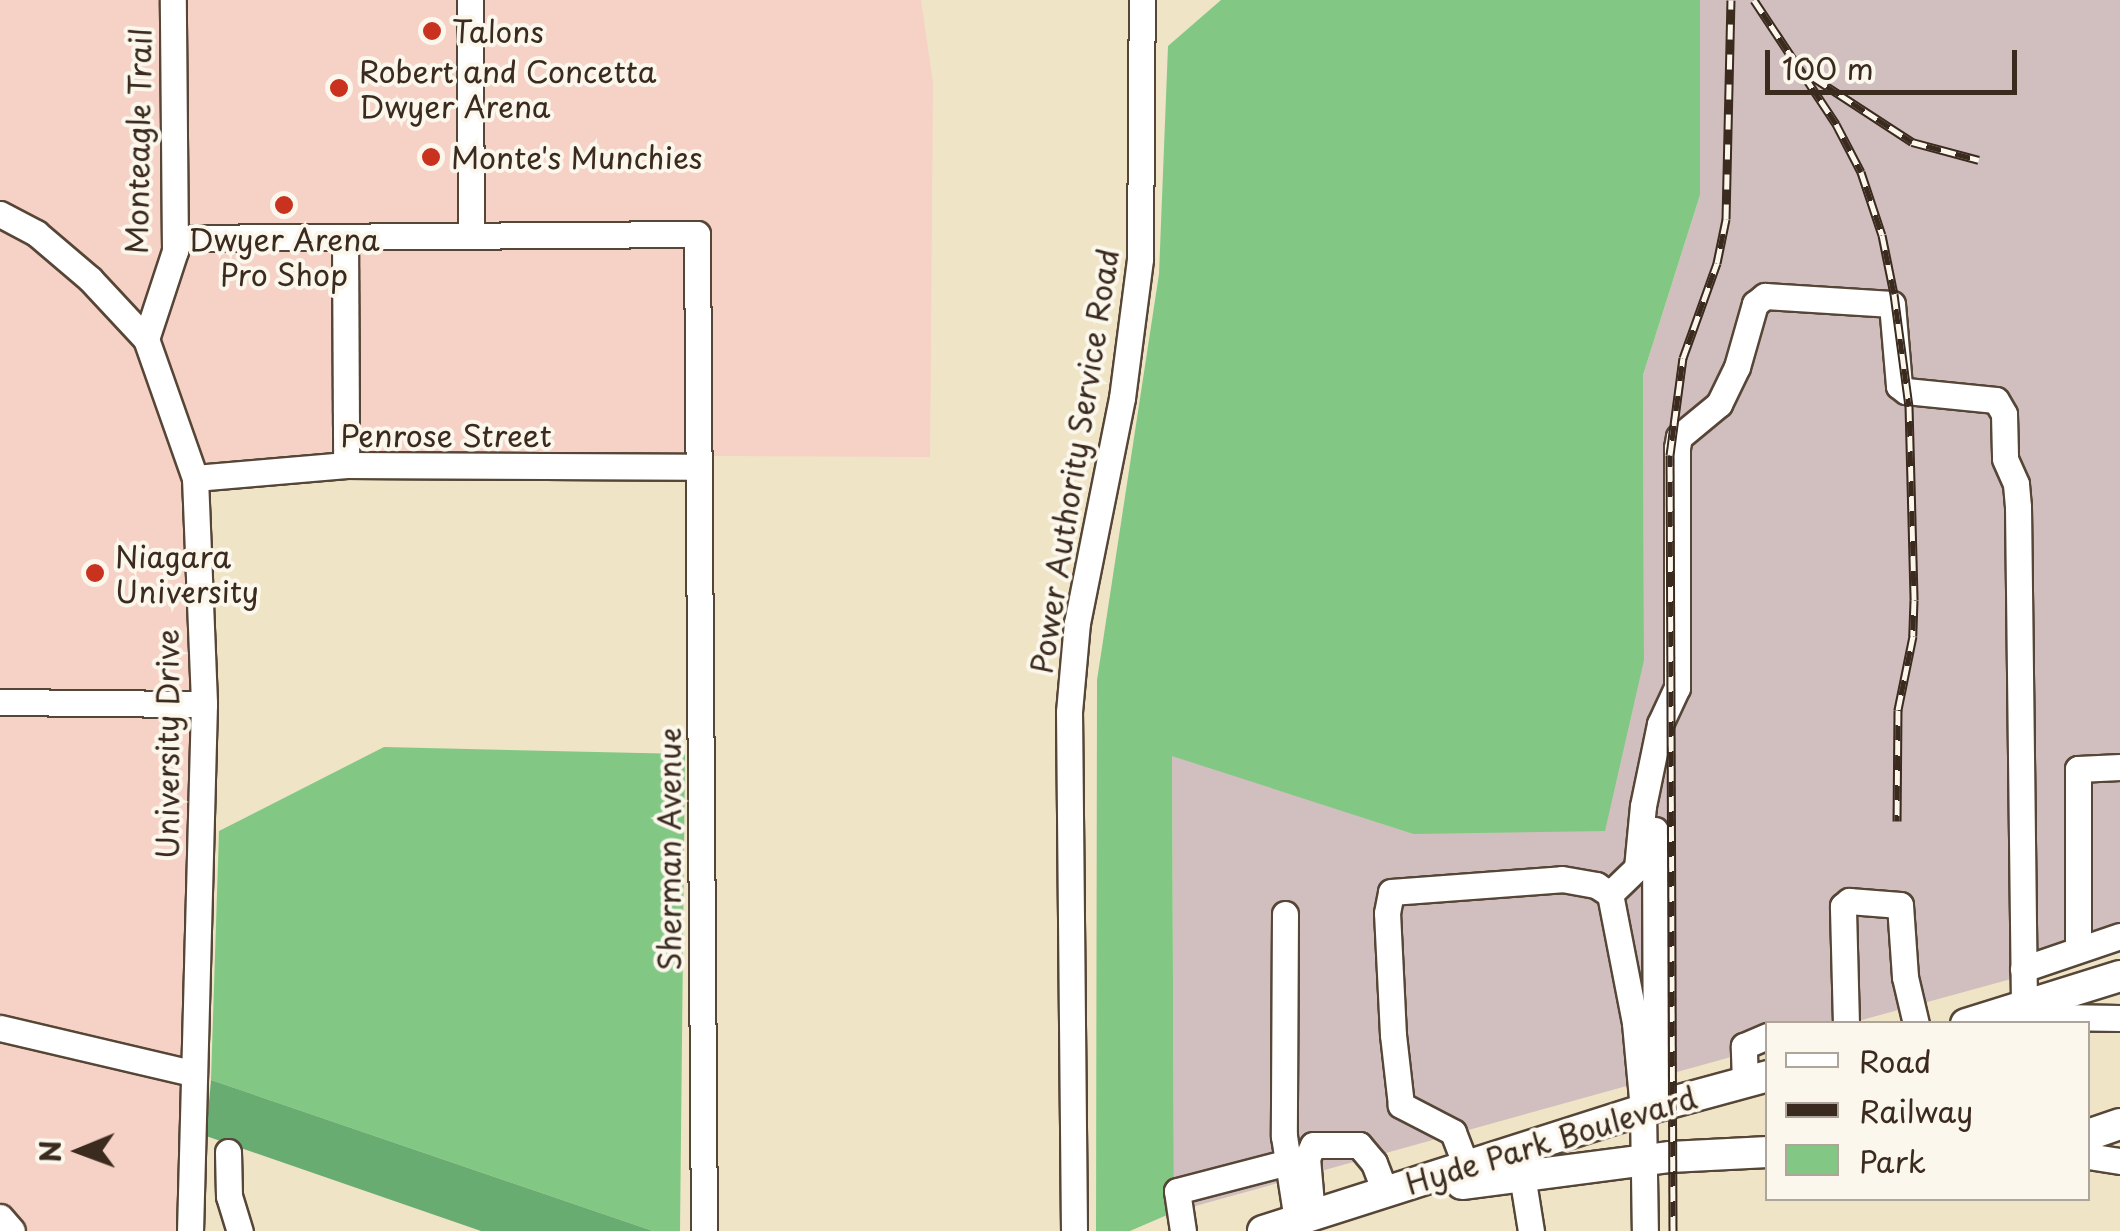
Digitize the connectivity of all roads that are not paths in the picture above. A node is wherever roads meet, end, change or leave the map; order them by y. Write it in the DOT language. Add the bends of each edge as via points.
graph roads {
  1 [pos="173,0"];
  2 [pos="470,0"];
  3 [pos="1142,0"];
  4 [pos="0,214"];
  5 [pos="471,236"];
  6 [pos="345,237"];
  7 [pos="175,238"];
  8 [pos="146,338"];
  9 [pos="346,465"];
  10 [pos="698,468"];
  11 [pos="195,478"];
  12 [pos="0,702"];
  13 [pos="204,704"];
  14 [pos="2120,767"];
  15 [pos="1649,778"];
  16 [pos="1610,894"];
  17 [pos="1285,914"];
  18 [pos="2120,936"];
  19 [pos="2078,949"];
  20 [pos="2024,969"];
  21 [pos="2120,976"];
  22 [pos="2024,1008"];
  23 [pos="2120,1018"];
  24 [pos="1842,1021"];
  25 [pos="1915,1021"];
  26 [pos="1977,1021"];
  27 [pos="0,1028"];
  28 [pos="1759,1038"];
  29 [pos="192,1073"];
  30 [pos="1756,1079"];
  31 [pos="1653,1107"];
  32 [pos="2120,1124"];
  33 [pos="2090,1134"];
  34 [pos="228,1152"];
  35 [pos="1765,1152"];
  36 [pos="2090,1156"];
  37 [pos="1643,1160"];
  38 [pos="2120,1161"];
  39 [pos="1288,1162"];
  40 [pos="1466,1166"];
  41 [pos="1522,1175"];
  42 [pos="1385,1192"];
  43 [pos="0,1217"];
  44 [pos="1293,1222"];
  45 [pos="1640,1230"];
  46 [pos="12,1231"];
  47 [pos="190,1231"];
  48 [pos="240,1231"];
  49 [pos="704,1231"];
  50 [pos="1074,1231"];
  51 [pos="1183,1231"];
  52 [pos="1531,1231"];
  1 -- 7 [label="street, Monteagle Trail"];
  2 -- 5 [label="street"];
  3 -- 50 [label="street, Power Authority Service Road" via="1140,259 1122,398 1077,624 1069,712"];
  4 -- 8 [label="street, University Drive" via="36,233"];
  5 -- 6 [label="street"];
  5 -- 10 [label="street, Sherman Avenue" via="697,234"];
  6 -- 7 [label="street"];
  6 -- 9 [label="street"];
  7 -- 8 [label="street, Monteagle Trail"];
  8 -- 11 [label="street, University Drive"];
  9 -- 10 [label="street, Penrose Street"];
  9 -- 11 [label="street, Penrose Street"];
  10 -- 49 [label="street, Sherman Avenue"];
  11 -- 13 [label="street, University Drive"];
  12 -- 13 [label="street"];
  13 -- 29 [label="street, University Drive"];
  14 -- 19 [label="street" via="2078,769"];
  15 -- 16 [label="street" via="1638,868"];
  15 -- 20 [label="street" via="1660,724 1677,688 1680,437 1719,404 1737,368 1754,304 1765,296 1892,304 1899,386 1996,400 2004,414 2005,458 2018,507"];
  15 -- 31 [label="street" via="1655,796"];
  16 -- 31 [label="street"];
  16 -- 40 [label="street" via="1562,879 1391,892 1392,1018 1402,1105 1452,1132"];
  17 -- 39 [label="street" via="1282,1084"];
  18 -- 19 [label="street"];
  19 -- 20 [label="street"];
  20 -- 22 [label="street"];
  21 -- 22 [label="main road"];
  22 -- 23 [label="street" via="2056,1018"];
  22 -- 26 [label="main road"];
  24 -- 25 [label="street" via="1849,901 1900,905"];
  27 -- 29 [label="street"];
  28 -- 30 [label="street" via="1742,1054"];
  29 -- 47 [label="street, University Drive"];
  30 -- 31 [label="main road, Hyde Park Boulevard"];
  31 -- 37 [label="street"];
  31 -- 40 [label="main road, Hyde Park Boulevard"];
  32 -- 33 [label="main road"];
  34 -- 48 [label="street" via="229,1196"];
  35 -- 37 [label="main road, Hyde Park Boulevard"];
  36 -- 38 [label="street"];
  37 -- 41 [label="main road, Hyde Park Boulevard"];
  37 -- 45 [label="street"];
  39 -- 44 [label="street"];
  39 -- 51 [label="street" via="1176,1191"];
  40 -- 42 [label="main road, Hyde Park Boulevard"];
  41 -- 44 [label="main road, Hyde Park Boulevard"];
  41 -- 52 [label="street"];
  42 -- 44 [label="main road, Hyde Park Boulevard"];
  42 -- 44 [label="street" via="1359,1145 1313,1145"];
  43 -- 46 [label="street"];
}
